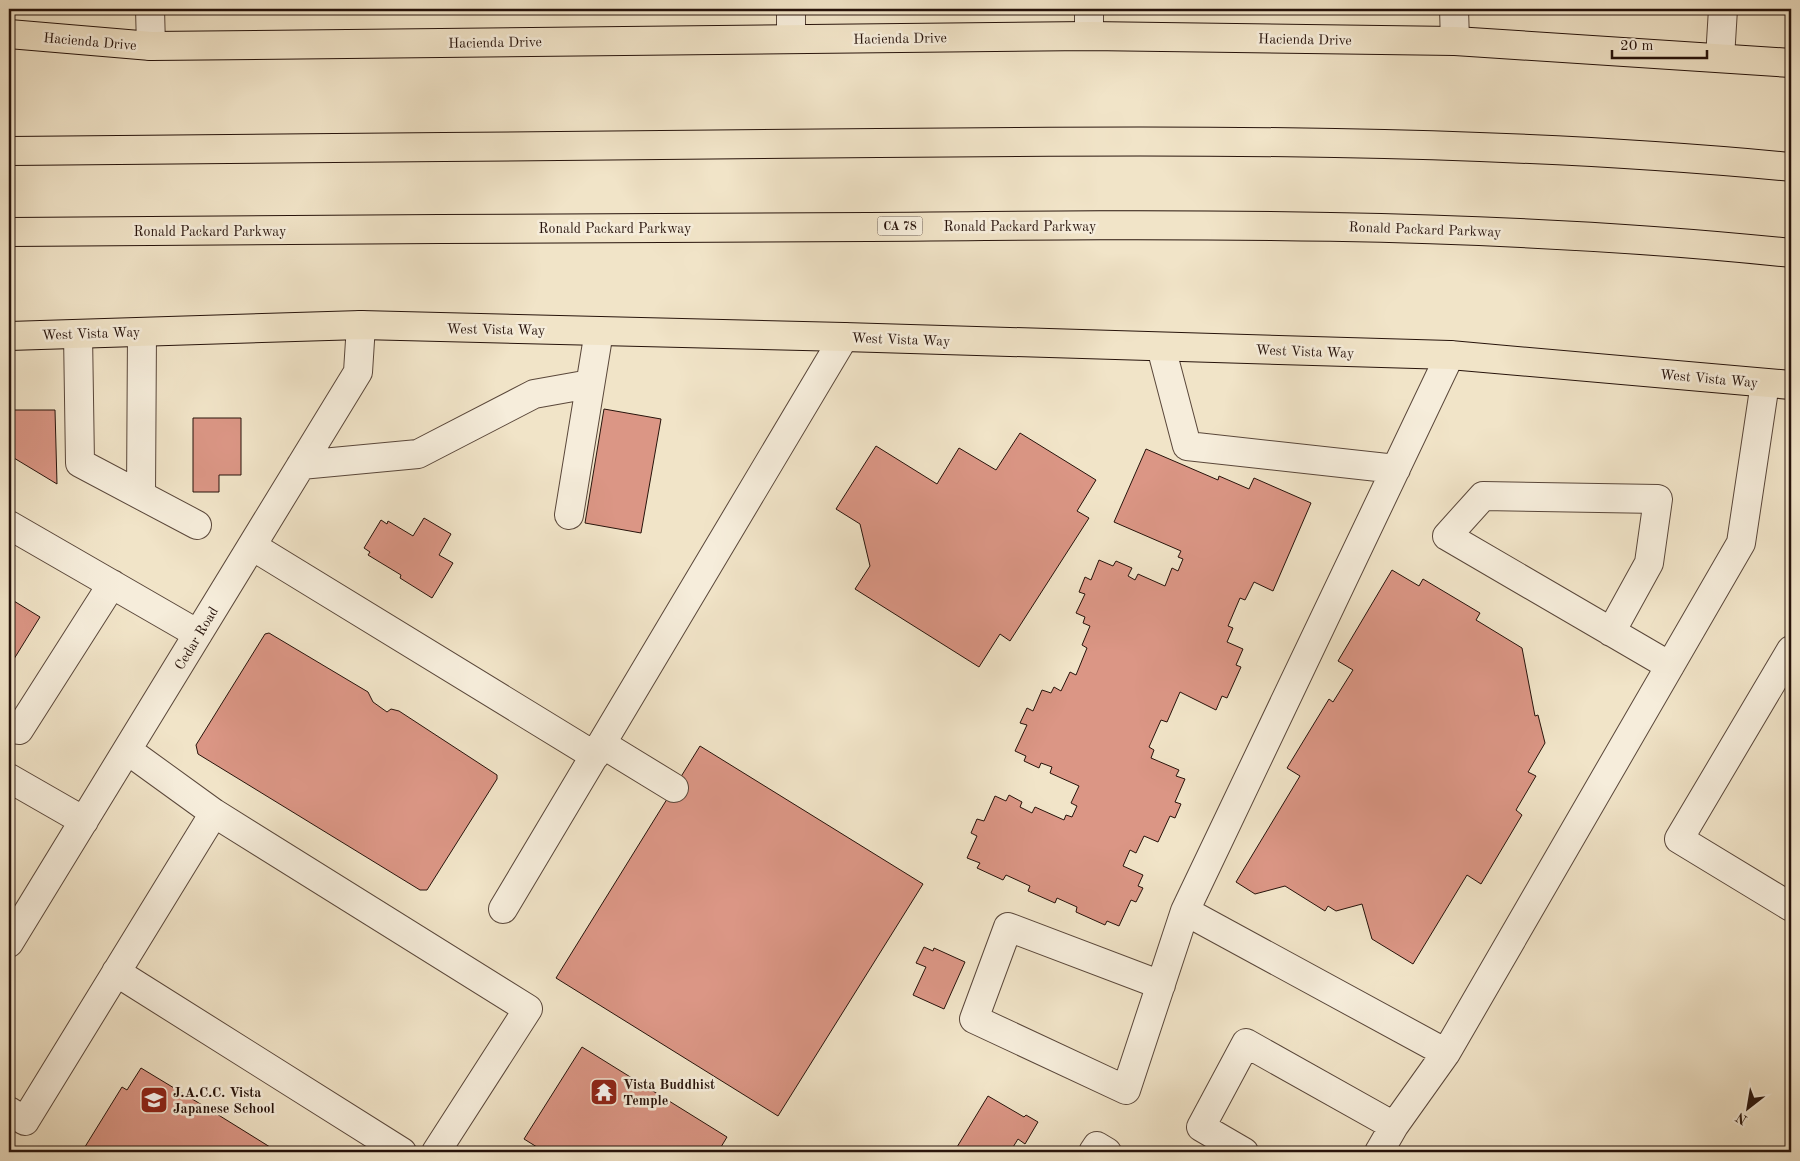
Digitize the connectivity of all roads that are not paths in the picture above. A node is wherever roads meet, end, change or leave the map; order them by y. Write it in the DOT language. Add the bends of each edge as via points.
graph roads {
  1 [pos="150,9"];
  2 [pos="791,9"];
  3 [pos="1089,9"];
  4 [pos="1454,9"];
  5 [pos="1723,9"];
  6 [pos="9,34"];
  7 [pos="1089,36"];
  8 [pos="791,39"];
  9 [pos="1455,41"];
  10 [pos="150,46"];
  11 [pos="1720,58"];
  12 [pos="1791,63"];
  13 [pos="9,151"];
  14 [pos="1791,167"];
  15 [pos="9,232"];
  16 [pos="1791,253"];
  17 [pos="361,325"];
  18 [pos="598,331"];
  19 [pos="142,332"];
  20 [pos="78,334"];
  21 [pos="9,336"];
  22 [pos="844,337"];
  23 [pos="1161,347"];
  24 [pos="1450,356"];
  25 [pos="590,384"];
  26 [pos="1778,384"];
  27 [pos="301,465"];
  28 [pos="1396,469"];
  29 [pos="141,495"];
  30 [pos="570,516"];
  31 [pos="9,524"];
  32 [pos="197,525"];
  33 [pos="252,546"];
  34 [pos="112,584"];
  35 [pos="1611,632"];
  36 [pos="198,634"];
  37 [pos="1791,650"];
  38 [pos="1670,666"];
  39 [pos="19,730"];
  40 [pos="127,750"];
  41 [pos="598,750"];
  42 [pos="9,778"];
  43 [pos="674,788"];
  44 [pos="214,813"];
  45 [pos="84,821"];
  46 [pos="1791,907"];
  47 [pos="503,909"];
  48 [pos="1185,911"];
  49 [pos="9,943"];
  50 [pos="116,972"];
  51 [pos="1161,985"];
  52 [pos="1446,1053"];
  53 [pos="9,1111"];
  54 [pos="1394,1126"];
  55 [pos="402,1152"];
  56 [pos="436,1152"];
  57 [pos="1244,1152"];
  58 [pos="1379,1152"];
  1 -- 10 [label="street"];
  2 -- 8 [label="street"];
  3 -- 7 [label="street"];
  4 -- 9 [label="street"];
  5 -- 11 [label="street"];
  6 -- 10 [label="main road, Hacienda Drive"];
  7 -- 8 [label="main road, Hacienda Drive"];
  7 -- 9 [label="main road, Hacienda Drive"];
  8 -- 10 [label="main road, Hacienda Drive"];
  9 -- 11 [label="main road, Hacienda Drive"];
  11 -- 12 [label="main road, Hacienda Drive"];
  13 -- 14 [label="main road" via="1188,140 1422,145 1677,156"];
  15 -- 16 [label="main road, Ronald Packard Parkway / CA 78" via="1043,225 1398,227 1605,236"];
  17 -- 18 [label="main road, West Vista Way"];
  17 -- 19 [label="main road, West Vista Way"];
  17 -- 27 [label="street, Cedar Road" via="358,372"];
  18 -- 22 [label="main road, West Vista Way"];
  18 -- 25 [label="street"];
  19 -- 20 [label="main road, West Vista Way"];
  19 -- 29 [label="street"];
  20 -- 21 [label="main road, West Vista Way"];
  20 -- 29 [label="street" via="80,463"];
  22 -- 23 [label="main road, West Vista Way"];
  22 -- 41 [label="street"];
  23 -- 24 [label="main road, West Vista Way"];
  23 -- 28 [label="street" via="1186,446"];
  24 -- 26 [label="main road, West Vista Way"];
  24 -- 28 [label="street"];
  25 -- 27 [label="street" via="534,394 418,454"];
  25 -- 30 [label="street"];
  26 -- 38 [label="street" via="1741,543"];
  27 -- 33 [label="street, Cedar Road"];
  28 -- 48 [label="street"];
  29 -- 32 [label="street"];
  31 -- 34 [label="street"];
  33 -- 36 [label="street, Cedar Road"];
  33 -- 41 [label="street"];
  34 -- 36 [label="street"];
  34 -- 39 [label="street"];
  35 -- 35 [label="street" via="1464,546 1447,536 1483,496 1658,499 1649,563"];
  35 -- 38 [label="street"];
  36 -- 40 [label="street, Cedar Road"];
  37 -- 46 [label="street" via="1679,839"];
  38 -- 52 [label="street"];
  40 -- 44 [label="street"];
  40 -- 45 [label="street, Cedar Road"];
  41 -- 43 [label="street"];
  41 -- 47 [label="street"];
  42 -- 45 [label="street"];
  44 -- 50 [label="street"];
  44 -- 56 [label="street" via="528,1009"];
  45 -- 49 [label="street, Cedar Road"];
  48 -- 51 [label="street"];
  48 -- 52 [label="street"];
  50 -- 53 [label="street" via="25,1121"];
  50 -- 55 [label="street"];
  51 -- 51 [label="street" via="1008,927 974,1019 1126,1090"];
  52 -- 54 [label="street"];
  54 -- 57 [label="street" via="1246,1043 1201,1127"];
  54 -- 58 [label="street"];
}
